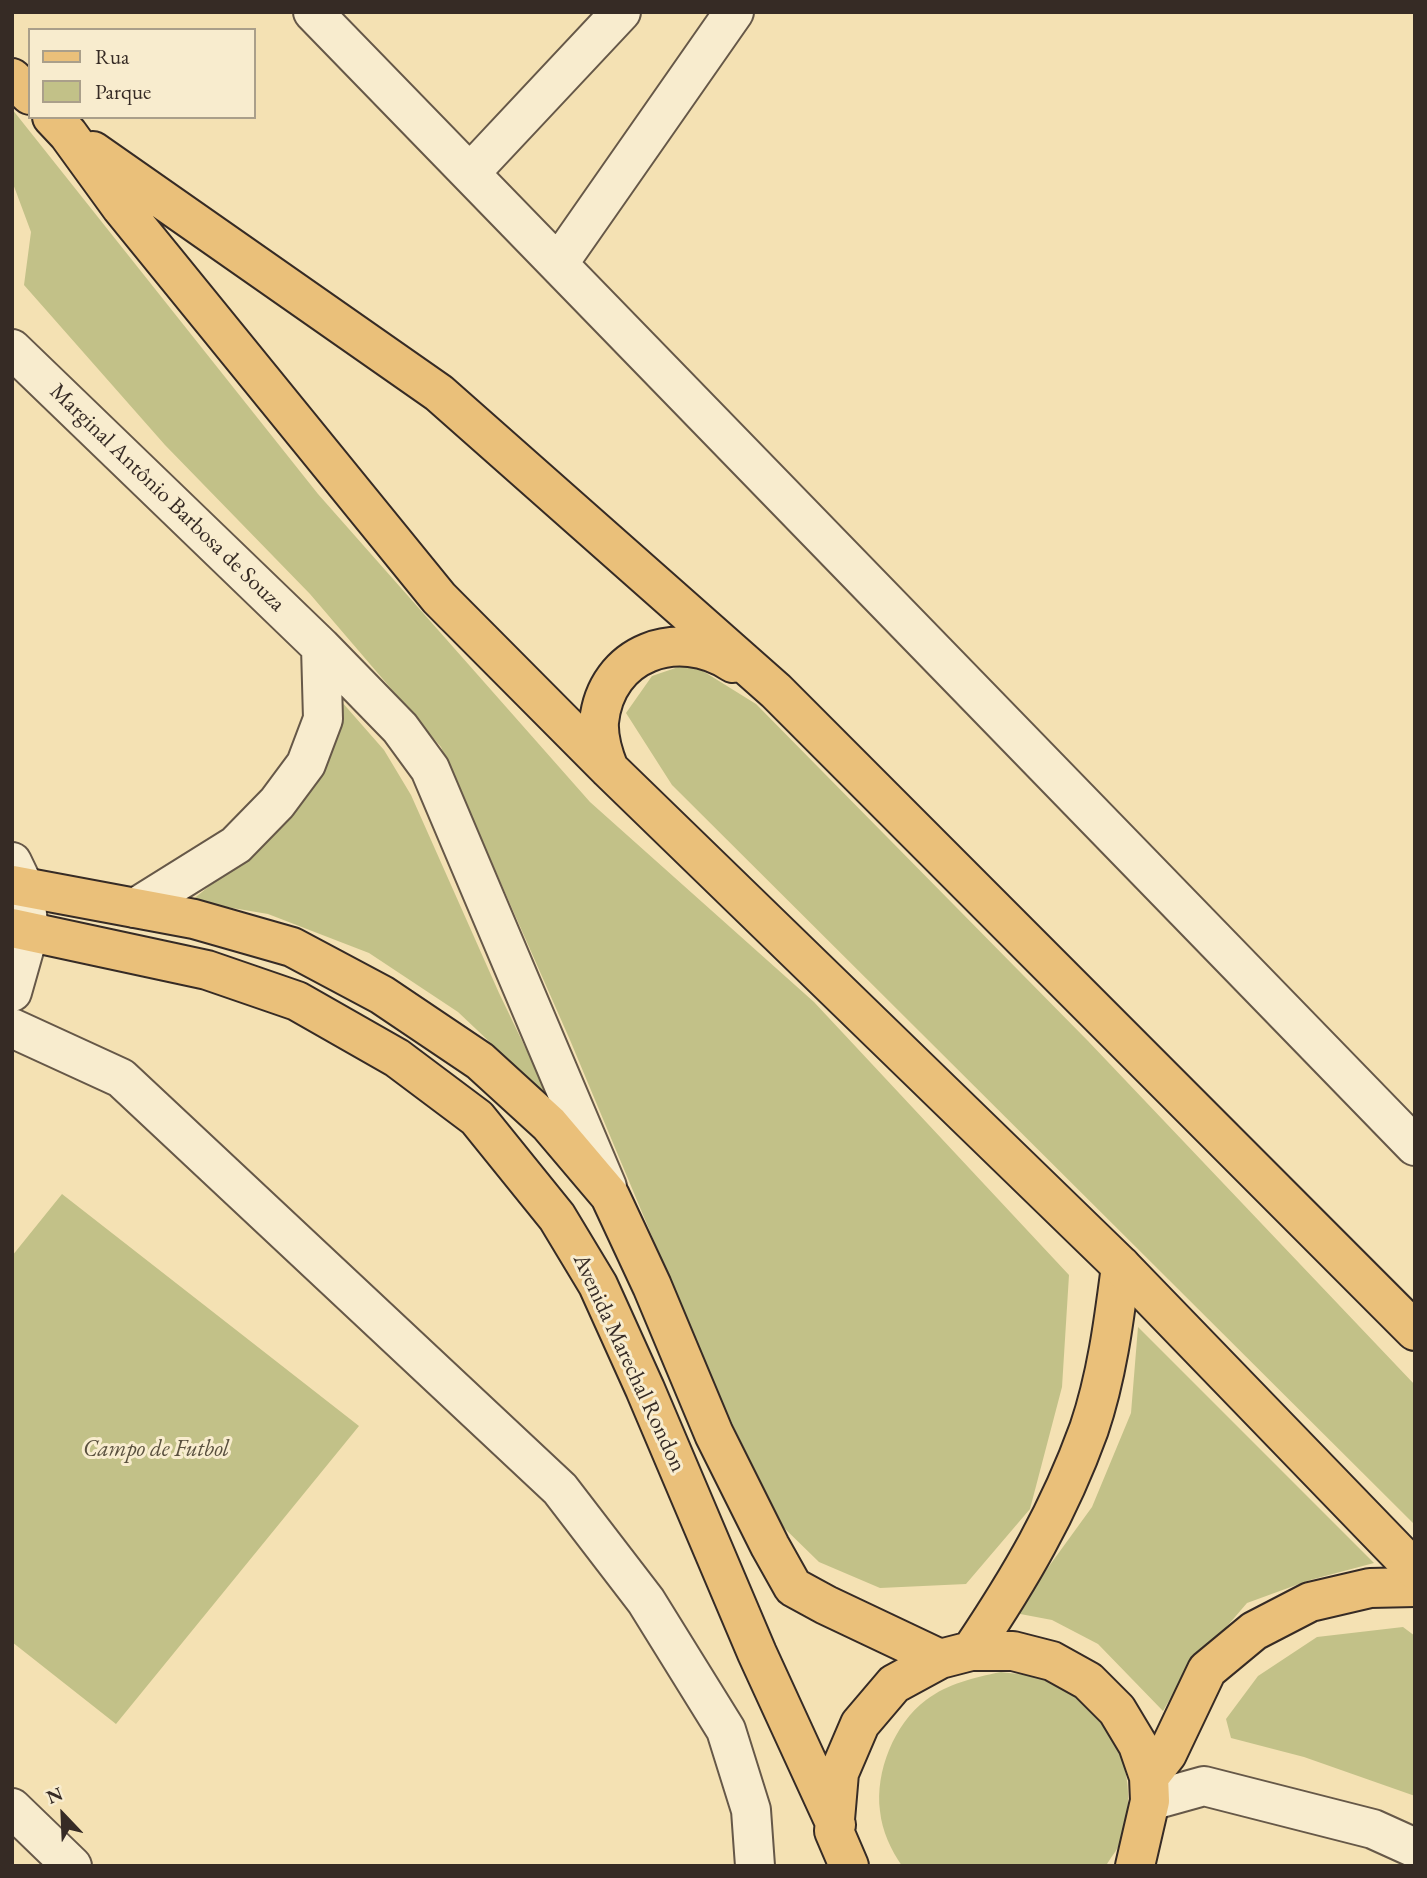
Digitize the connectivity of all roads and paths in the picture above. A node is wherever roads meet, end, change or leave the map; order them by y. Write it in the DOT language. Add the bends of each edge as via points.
graph roads {
  1 [pos="313,12"];
  2 [pos="621,12"];
  3 [pos="734,12"];
  4 [pos="12,78"];
  5 [pos="28,93"];
  6 [pos="60,125"];
  7 [pos="470,173"];
  8 [pos="558,264"];
  9 [pos="12,349"];
  10 [pos="321,647"];
  11 [pos="776,691"];
  12 [pos="610,769"];
  13 [pos="16,878"];
  14 [pos="135,908"];
  15 [pos="21,930"];
  16 [pos="12,992"];
  17 [pos="12,1028"];
  18 [pos="1415,1146"];
  19 [pos="610,1196"];
  20 [pos="1121,1266"];
  21 [pos="1415,1331"];
  22 [pos="1415,1570"];
  23 [pos="1415,1587"];
  24 [pos="956,1655"];
  25 [pos="1149,1789"];
  26 [pos="12,1808"];
  27 [pos="834,1841"];
  28 [pos="1415,1849"];
  29 [pos="72,1866"];
  30 [pos="755,1866"];
  31 [pos="849,1866"];
  32 [pos="1135,1866"];
  1 -- 7 [label="street"];
  2 -- 7 [label="street"];
  3 -- 8 [label="street"];
  4 -- 5 [label="main road"];
  6 -- 11 [label="main road" via="439,393"];
  6 -- 12 [label="main road" via="121,207 439,598"];
  7 -- 8 [label="street"];
  8 -- 18 [label="street"];
  9 -- 10 [label="street, Marginal Antônio Barbosa de Souza"];
  10 -- 14 [label="street" via="323,719 306,764 277,803 236,845"];
  10 -- 19 [label="street, Marginal Antônio Barbosa de Souza" via="400,728 430,769"];
  11 -- 12 [label="main road" via="719,654 696,646 650,651 614,680 603,701 601,747"];
  11 -- 21 [label="main road"];
  12 -- 20 [label="main road"];
  13 -- 14 [label="main road, Avenida Marechal Rondon"];
  13 -- 15 [label="street"];
  14 -- 19 [label="main road, Avenida Marechal Rondon" via="194,919 292,947 382,995 480,1061 549,1124"];
  15 -- 16 [label="street"];
  15 -- 27 [label="main road, Avenida Marechal Rondon" via="207,970 297,1001 397,1058 477,1118 557,1217 598,1285"];
  17 -- 30 [label="street" via="121,1079 560,1489 646,1601 726,1730 751,1810"];
  19 -- 24 [label="main road, Avenida Marechal Rondon" via="714,1434 793,1587 826,1605"];
  20 -- 22 [label="main road"];
  20 -- 24 [label="main road" via="1110,1347 1085,1439 1059,1503 1027,1564"];
  23 -- 25 [label="main road" via="1370,1588 1310,1602 1254,1630 1208,1670"];
  24 -- 25 [label="main road" via="1013,1651 1052,1661 1088,1681 1117,1710 1138,1745"];
  24 -- 27 [label="main road" via="894,1684 860,1724 839,1773"];
  25 -- 28 [label="street" via="1204,1786 1373,1829"];
  25 -- 32 [label="main road"];
  26 -- 29 [label="street"];
  27 -- 31 [label="main road, Avenida Marechal Rondon"];
}
